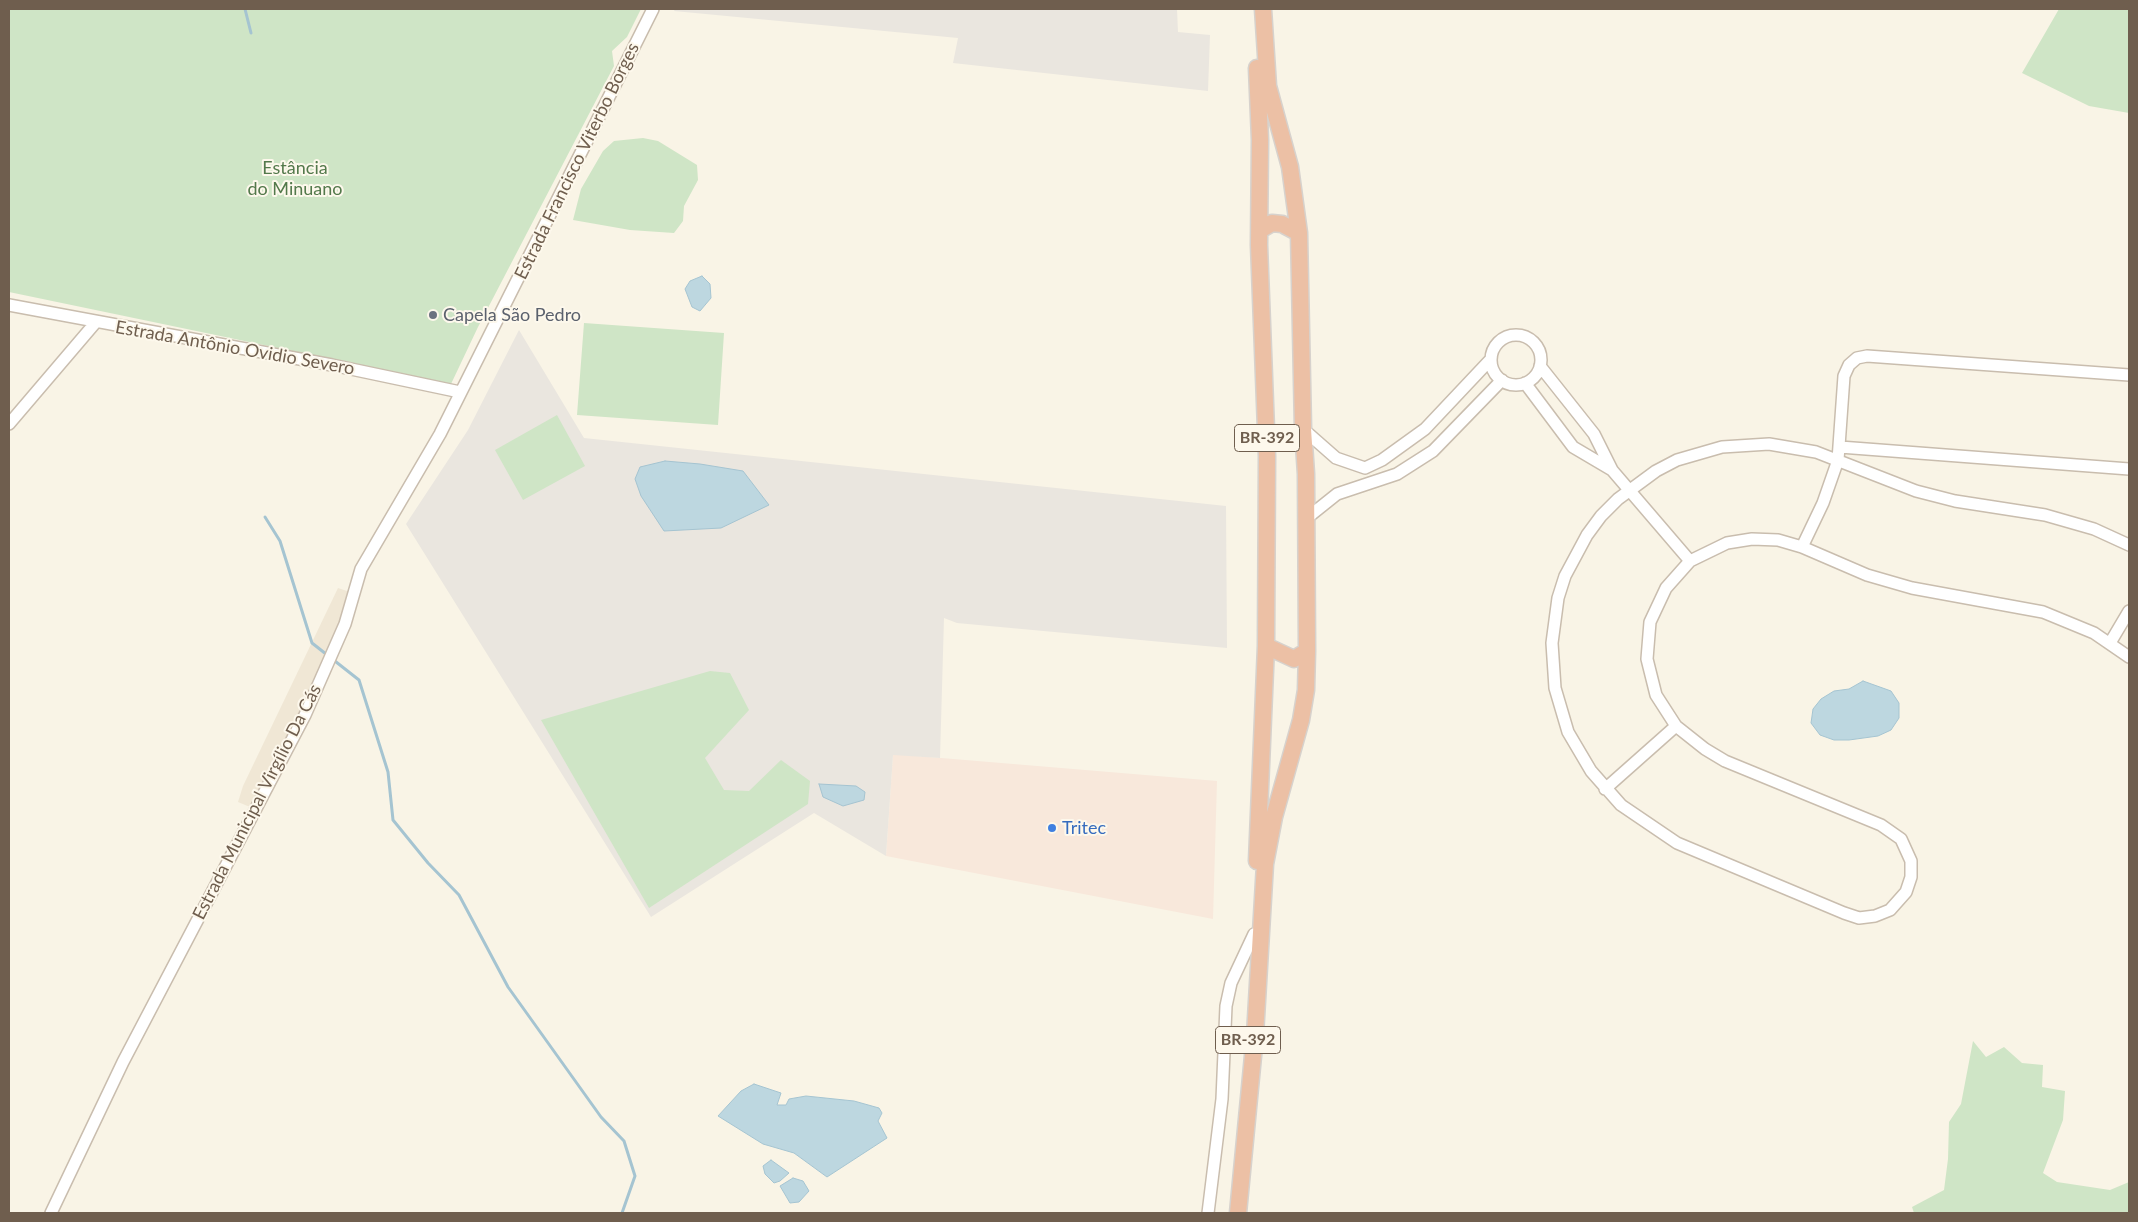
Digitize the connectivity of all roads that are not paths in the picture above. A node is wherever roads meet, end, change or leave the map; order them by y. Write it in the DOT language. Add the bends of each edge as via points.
graph roads {
  1 [pos="653,9"];
  2 [pos="1254,9"];
  3 [pos="1263,9"];
  4 [pos="1260,230"];
  5 [pos="1299,233"];
  6 [pos="9,305"];
  7 [pos="96,322"];
  8 [pos="1491,359"];
  9 [pos="1540,366"];
  10 [pos="2129,375"];
  11 [pos="1502,380"];
  12 [pos="1525,383"];
  13 [pos="460,392"];
  14 [pos="9,424"];
  15 [pos="1303,429"];
  16 [pos="1840,447"];
  17 [pos="1838,460"];
  18 [pos="2129,469"];
  19 [pos="1612,470"];
  20 [pos="1629,490"];
  21 [pos="1307,518"];
  22 [pos="2129,545"];
  23 [pos="1802,547"];
  24 [pos="1690,561"];
  25 [pos="2129,611"];
  26 [pos="2110,643"];
  27 [pos="1266,646"];
  28 [pos="1307,651"];
  29 [pos="2129,657"];
  30 [pos="1676,726"];
  31 [pos="1605,789"];
  32 [pos="1254,934"];
  33 [pos="51,1213"];
  34 [pos="1208,1213"];
  35 [pos="1231,1213"];
  36 [pos="1238,1213"];
  1 -- 13 [label="street, Estrada Francisco Viterbo Borges"];
  2 -- 4 [label="highway, BR-392"];
  3 -- 5 [label="highway, BR-392" via="1268,86 1290,167"];
  4 -- 5 [label="highway" via="1272,224 1282,224"];
  4 -- 27 [label="highway, BR-392" via="1267,447"];
  5 -- 15 [label="highway, BR-392"];
  6 -- 7 [label="street, Estrada Antônio Ovidio Severo"];
  7 -- 13 [label="street, Estrada Antônio Ovidio Severo"];
  7 -- 14 [label="street"];
  8 -- 9 [label="street" via="1494,348 1502,339 1519,335 1535,343 1540,354"];
  8 -- 11 [label="street" via="1494,371"];
  8 -- 15 [label="street" via="1425,429 1382,460 1364,468 1336,458"];
  9 -- 12 [label="street" via="1535,376"];
  9 -- 19 [label="street" via="1594,434"];
  10 -- 16 [label="street" via="1862,356 1845,372"];
  11 -- 12 [label="street" via="1513,384"];
  11 -- 21 [label="street" via="1433,451 1397,474 1337,494"];
  12 -- 19 [label="street" via="1573,447"];
  13 -- 33 [label="street, Estrada Municipal Virgílio Da Cás" via="440,434 361,569 345,624 305,715 123,1062"];
  15 -- 21 [label="highway, BR-392"];
  16 -- 17 [label="street"];
  16 -- 18 [label="street"];
  17 -- 20 [label="street" via="1816,452 1769,444 1722,447 1677,460"];
  17 -- 22 [label="street" via="1916,491 2045,515 2094,529"];
  17 -- 23 [label="street" via="1824,503"];
  19 -- 20 [label="street"];
  20 -- 24 [label="street"];
  20 -- 31 [label="street" via="1601,516 1575,555 1558,598 1552,643 1553,673 1560,710 1578,752"];
  21 -- 28 [label="highway, BR-392"];
  23 -- 24 [label="street" via="1765,539 1739,540"];
  23 -- 26 [label="street" via="1845,567 1904,586 2042,612 2077,625"];
  24 -- 30 [label="street" via="1659,599 1650,622 1647,647 1652,683 1661,706"];
  25 -- 26 [label="street"];
  26 -- 29 [label="street"];
  27 -- 28 [label="highway" via="1294,659"];
  27 -- 32 [label="highway, BR-392"];
  28 -- 36 [label="highway, BR-392" via="1306,690 1300,720 1264,864 1255,1035"];
  30 -- 31 [label="street"];
  30 -- 31 [label="street" via="1694,742 1725,761 1881,825 1895,834 1911,861 1910,885 1902,899 1883,914 1867,918 1851,916 1677,842 1640,820"];
  32 -- 34 [label="street" via="1232,983 1226,1006 1222,1099"];
  32 -- 35 [label="highway, BR-392" via="1243,1110"];
}
